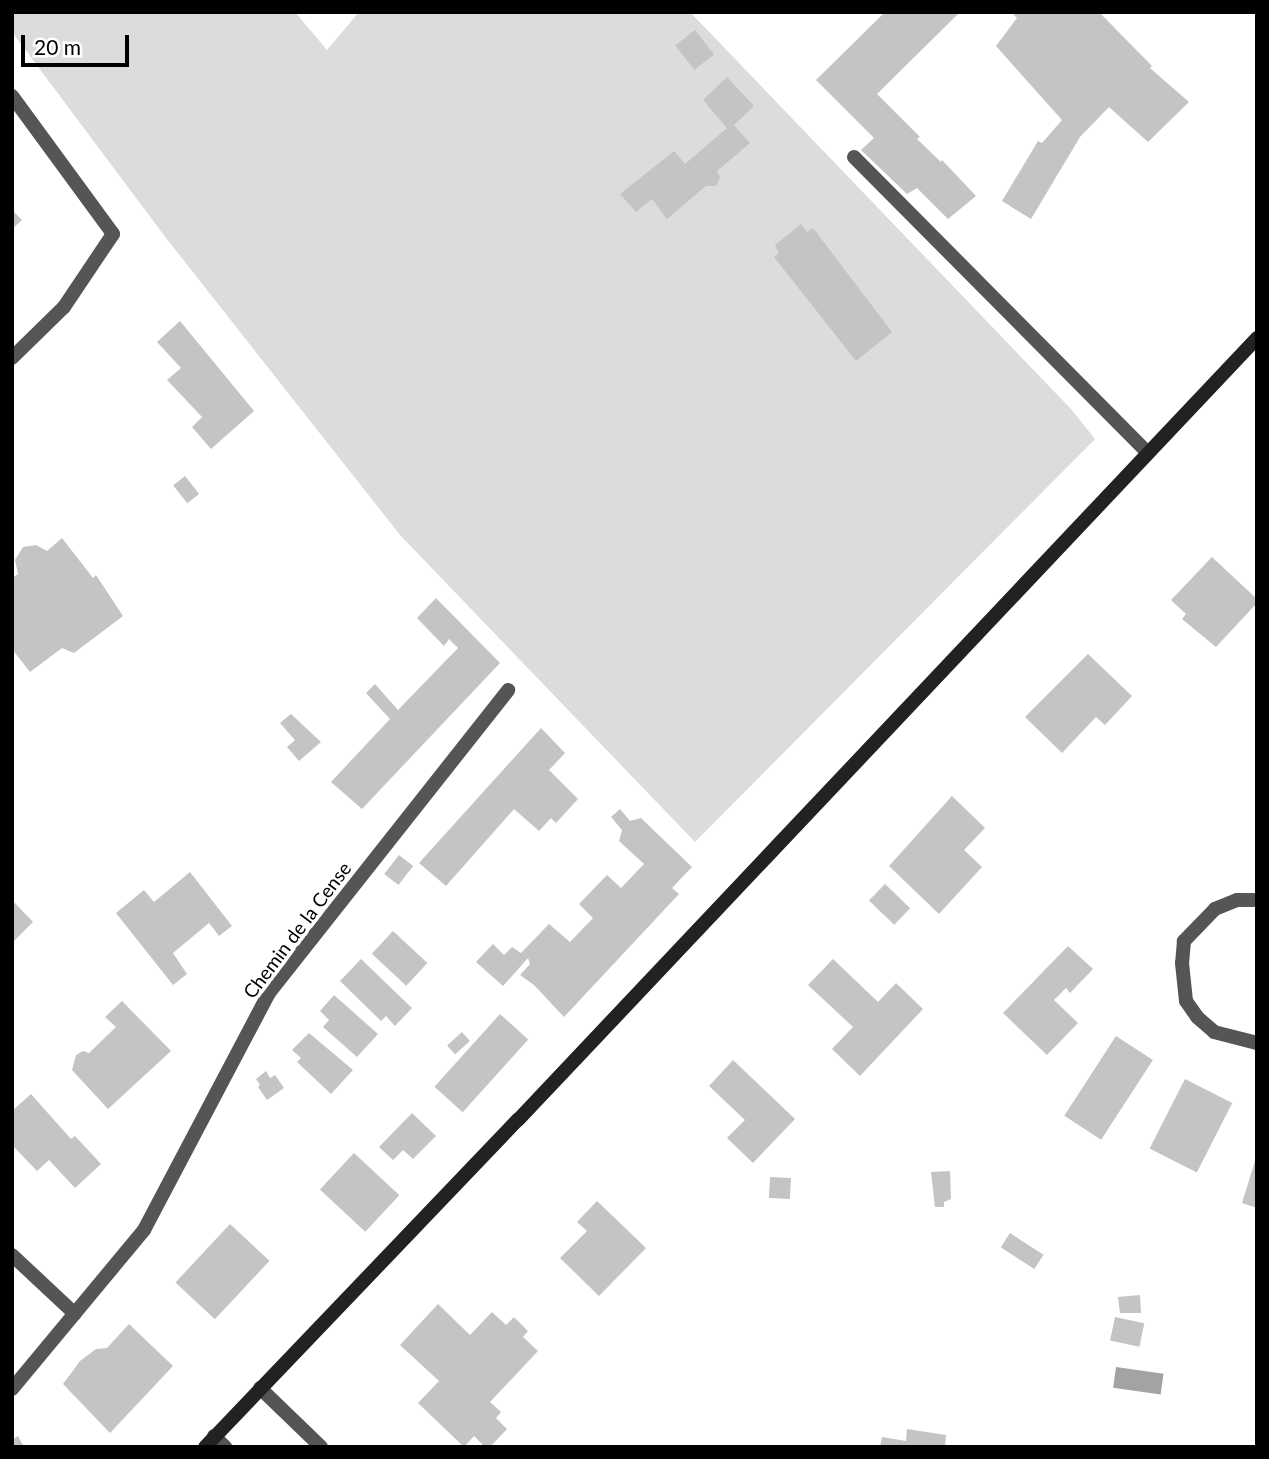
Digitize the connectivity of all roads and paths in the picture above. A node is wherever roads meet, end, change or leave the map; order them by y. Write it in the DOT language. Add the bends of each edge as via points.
graph roads {
  1 [pos="12,96"];
  2 [pos="854,157"];
  3 [pos="1257,338"];
  4 [pos="12,358"];
  5 [pos="1148,453"];
  6 [pos="508,690"];
  7 [pos="1257,900"];
  8 [pos="1257,1043"];
  9 [pos="12,1255"];
  10 [pos="75,1314"];
  11 [pos="260,1388"];
  12 [pos="12,1389"];
  13 [pos="215,1443"];
  14 [pos="321,1447"];
  1 -- 4 [label="street" via="113,234 64,307"];
  2 -- 5 [label="street"];
  3 -- 5 [label="main road"];
  5 -- 11 [label="main road"];
  6 -- 10 [label="street, Chemin de la Cense" via="269,993 144,1230"];
  7 -- 8 [label="street" via="1237,900 1215,909 1184,941 1182,963 1186,1002 1197,1017 1214,1032"];
  9 -- 10 [label="street"];
  10 -- 12 [label="street, Chemin de la Cense"];
  11 -- 13 [label="main road"];
  11 -- 14 [label="street"];
}
